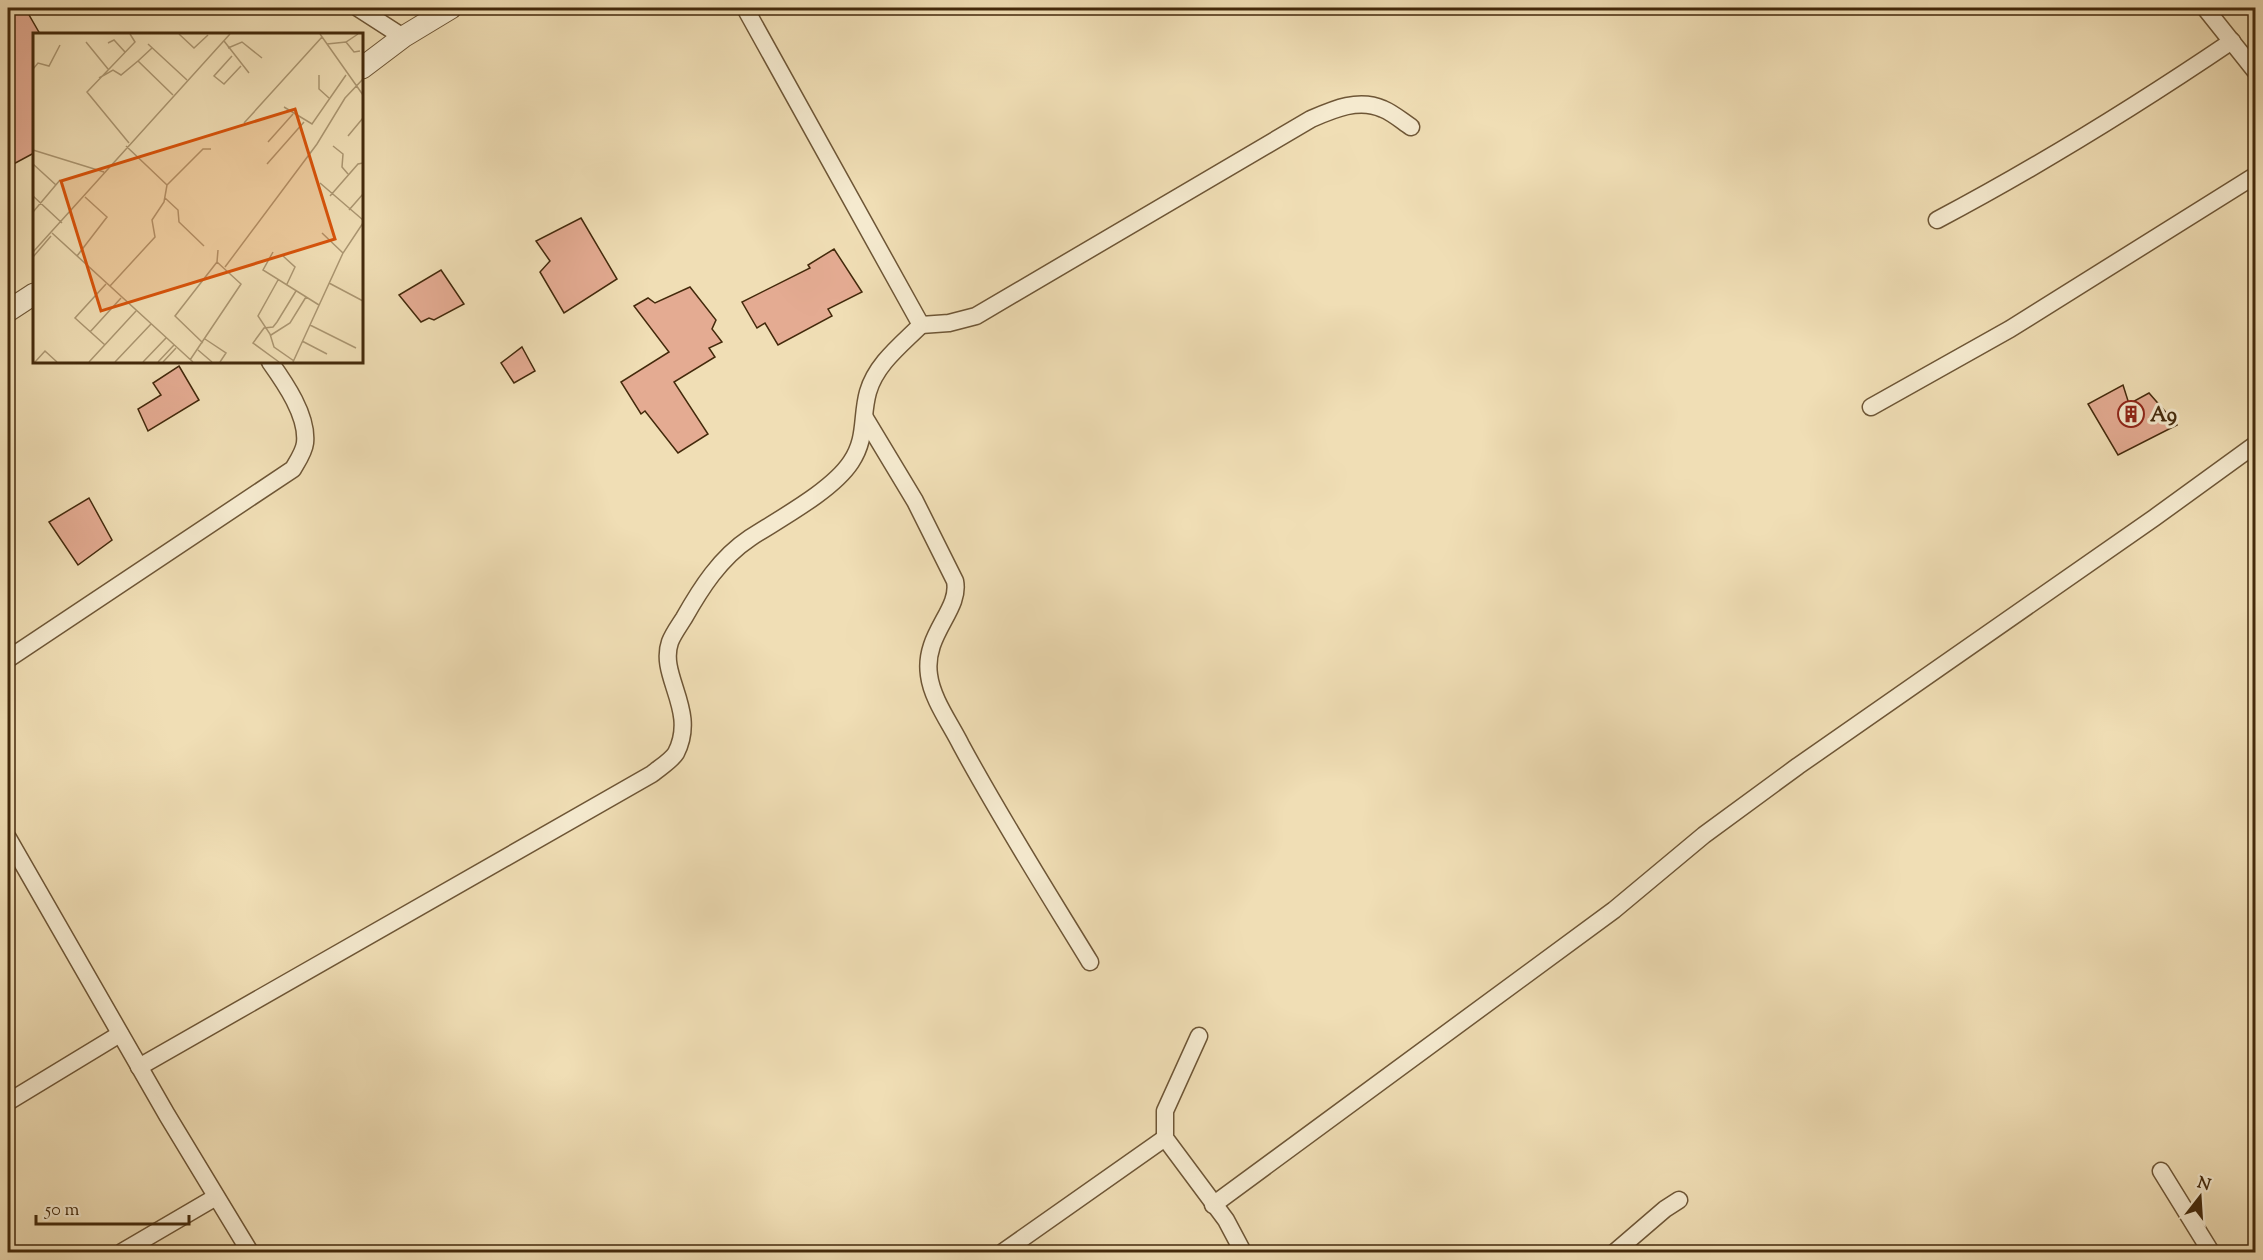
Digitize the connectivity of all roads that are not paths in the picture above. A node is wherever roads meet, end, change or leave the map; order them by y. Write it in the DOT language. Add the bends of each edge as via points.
graph roads {
  1 [pos="358,8"];
  2 [pos="451,8"];
  3 [pos="745,8"];
  4 [pos="2205,8"];
  5 [pos="403,38"];
  6 [pos="2232,41"];
  7 [pos="363,67"];
  8 [pos="2256,72"];
  9 [pos="1411,127"];
  10 [pos="2256,175"];
  11 [pos="1937,220"];
  12 [pos="33,295"];
  13 [pos="8,311"];
  14 [pos="921,325"];
  15 [pos="271,363"];
  16 [pos="1871,407"];
  17 [pos="865,418"];
  18 [pos="2256,444"];
  19 [pos="8,659"];
  20 [pos="8,838"];
  21 [pos="1090,962"];
  22 [pos="120,1034"];
  23 [pos="1199,1036"];
  24 [pos="139,1066"];
  25 [pos="8,1102"];
  26 [pos="1165,1138"];
  27 [pos="2161,1171"];
  28 [pos="216,1197"];
  29 [pos="1679,1200"];
  30 [pos="1213,1205"];
  31 [pos="122,1252"];
  32 [pos="250,1252"];
  33 [pos="1003,1252"];
  34 [pos="1243,1252"];
  35 [pos="1615,1252"];
  36 [pos="2211,1252"];
  1 -- 5 [label="street"];
  2 -- 5 [label="street"];
  3 -- 14 [label="street"];
  4 -- 6 [label="street"];
  5 -- 7 [label="street"];
  6 -- 8 [label="street"];
  6 -- 11 [label="street" via="2142,102"];
  9 -- 14 [label="street" via="1383,108 1362,104 1311,118 976,316"];
  10 -- 16 [label="street" via="2010,329"];
  12 -- 13 [label="street"];
  14 -- 17 [label="street" via="878,369 868,393"];
  15 -- 19 [label="street" via="289,389 303,425 305,445 293,469"];
  17 -- 21 [label="street" via="915,501 955,580 954,602 933,637 928,671 931,688 974,769"];
  17 -- 24 [label="street" via="862,440 851,463 828,485 731,553 714,570 670,643 669,665 683,711 675,754 652,774"];
  18 -- 30 [label="street" via="1798,766 1614,910"];
  20 -- 22 [label="street"];
  22 -- 24 [label="street"];
  22 -- 25 [label="street"];
  23 -- 26 [label="street" via="1165,1111"];
  24 -- 28 [label="street"];
  26 -- 30 [label="street"];
  26 -- 33 [label="street"];
  27 -- 36 [label="street"];
  28 -- 31 [label="street"];
  28 -- 32 [label="street"];
  29 -- 35 [label="street"];
  30 -- 34 [label="street"];
}
